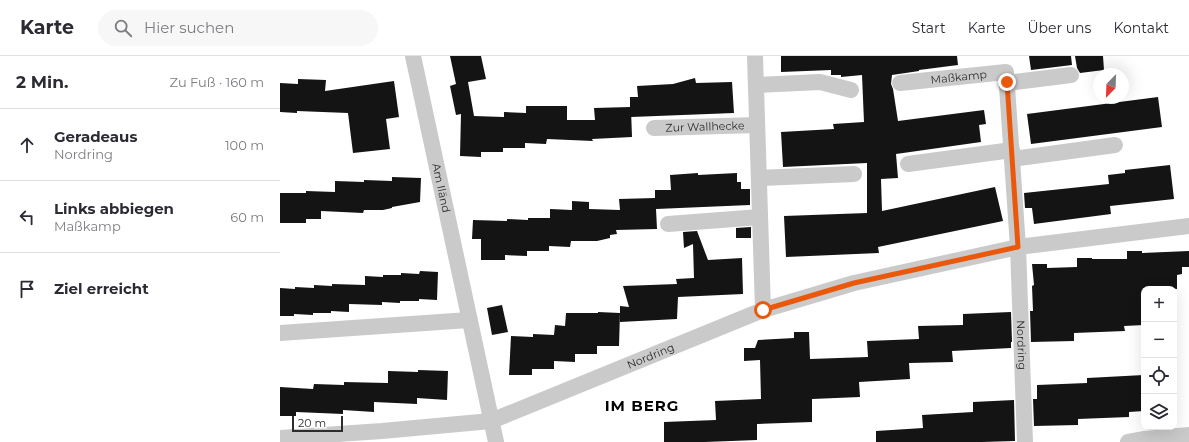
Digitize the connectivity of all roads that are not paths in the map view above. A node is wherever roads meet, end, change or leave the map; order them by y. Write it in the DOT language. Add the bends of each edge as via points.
graph roads {
  1 [pos="413,56"];
  2 [pos="755,56"];
  3 [pos="1071,75"];
  4 [pos="1007,82"];
  5 [pos="900,83"];
  6 [pos="756,85"];
  7 [pos="850,90"];
  8 [pos="757,125"];
  9 [pos="654,128"];
  10 [pos="1115,145"];
  11 [pos="1012,154"];
  12 [pos="908,164"];
  13 [pos="854,174"];
  14 [pos="759,178"];
  15 [pos="760,217"];
  16 [pos="668,224"];
  17 [pos="1189,226"];
  18 [pos="1018,247"];
  19 [pos="763,310"];
  20 [pos="469,320"];
  21 [pos="280,333"];
  22 [pos="491,421"];
  23 [pos="1189,435"];
  24 [pos="280,438"];
  25 [pos="496,442"];
  26 [pos="1025,442"];
  27 [pos="1128,442"];
  1 -- 20 [label="street, Am Iländ"];
  2 -- 6 [label="street, Zur Wallhecke"];
  3 -- 4 [label="street"];
  4 -- 5 [label="street, Maßkamp" via="1006,72"];
  4 -- 11 [label="street"];
  6 -- 7 [label="street" via="820,82"];
  6 -- 8 [label="street, Zur Wallhecke"];
  8 -- 9 [label="street, Zur Wallhecke"];
  8 -- 14 [label="street, Zur Wallhecke"];
  10 -- 11 [label="street"];
  11 -- 12 [label="street"];
  11 -- 18 [label="street"];
  13 -- 14 [label="street"];
  14 -- 15 [label="street, Zur Wallhecke"];
  15 -- 16 [label="street"];
  15 -- 19 [label="street, Zur Wallhecke"];
  17 -- 18 [label="street, Nordring"];
  18 -- 19 [label="street, Nordring" via="854,283"];
  18 -- 26 [label="street, Nordring"];
  19 -- 22 [label="street, Nordring"];
  20 -- 21 [label="street"];
  20 -- 22 [label="street, Am Iländ"];
  22 -- 24 [label="street, Nordring"];
  22 -- 25 [label="street, Am Iländ"];
  23 -- 27 [label="street"];
}
